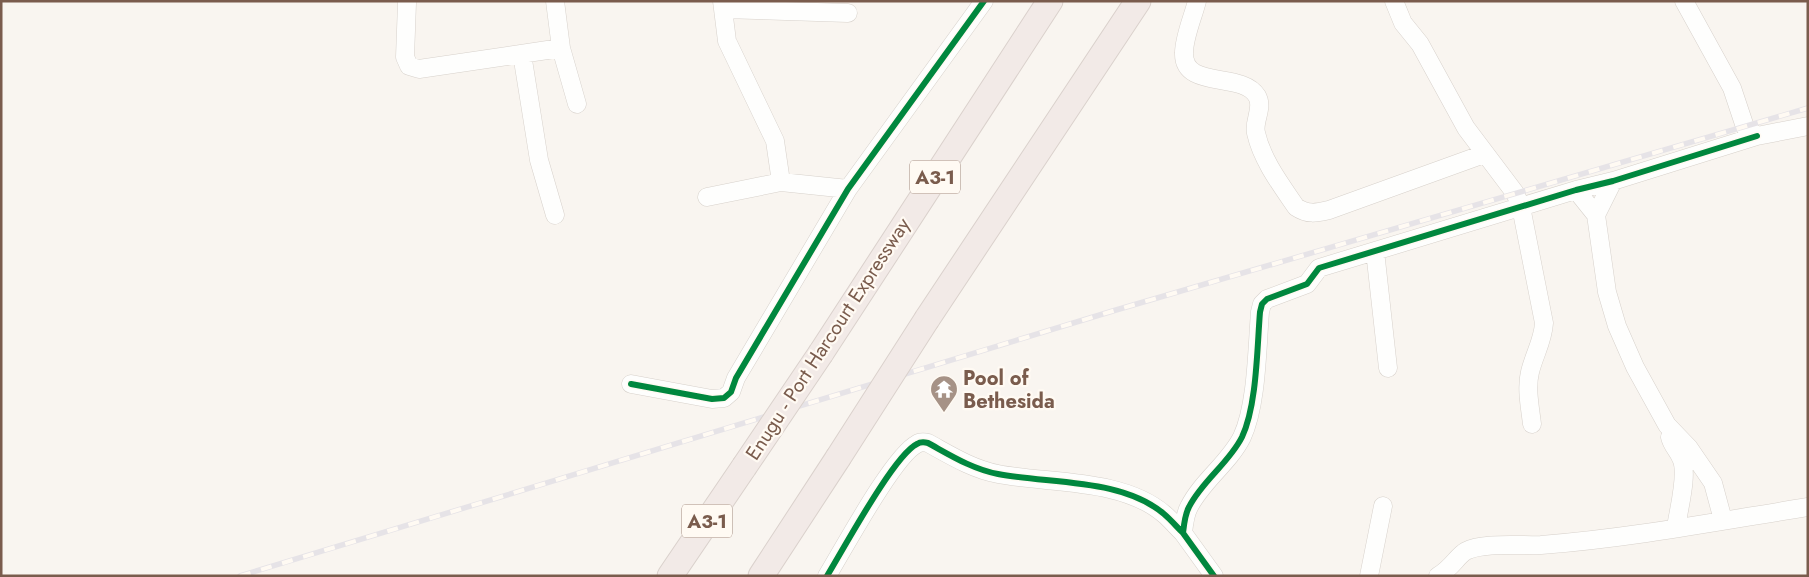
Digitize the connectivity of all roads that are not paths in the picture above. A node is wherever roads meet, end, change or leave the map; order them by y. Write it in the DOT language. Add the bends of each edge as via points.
graph roads {
  1 [pos="555,1"];
  2 [pos="984,1"];
  3 [pos="1050,1"];
  4 [pos="1138,1"];
  5 [pos="1197,1"];
  6 [pos="1394,1"];
  7 [pos="1684,1"];
  8 [pos="407,3"];
  9 [pos="722,5"];
  10 [pos="848,12"];
  11 [pos="560,48"];
  12 [pos="522,54"];
  13 [pos="577,104"];
  14 [pos="1808,126"];
  15 [pos="1757,136"];
  16 [pos="1484,154"];
  17 [pos="1613,181"];
  18 [pos="781,182"];
  19 [pos="848,188"];
  20 [pos="1576,190"];
  21 [pos="707,197"];
  22 [pos="1521,207"];
  23 [pos="555,215"];
  24 [pos="1596,215"];
  25 [pos="1375,251"];
  26 [pos="1388,368"];
  27 [pos="631,384"];
  28 [pos="1532,424"];
  29 [pos="1667,424"];
  30 [pos="1383,506"];
  31 [pos="1808,507"];
  32 [pos="1723,520"];
  33 [pos="1676,528"];
  34 [pos="1183,533"];
  35 [pos="670,576"];
  36 [pos="761,576"];
  37 [pos="827,576"];
  38 [pos="1214,576"];
  39 [pos="1369,576"];
  40 [pos="1438,576"];
  1 -- 11 [label="street"];
  2 -- 19 [label="street"];
  3 -- 35 [label="highway, Enugu - Port Harcourt Expressway / A3-1, bridge" via="821,353"];
  4 -- 36 [label="highway, bridge"];
  5 -- 16 [label="street" via="1184,53 1185,64 1199,75 1245,85 1254,92 1259,109 1255,132 1264,156 1296,207 1305,213 1329,210"];
  6 -- 16 [label="street" via="1403,23 1420,44"];
  7 -- 15 [label="street" via="1732,88 1745,126"];
  8 -- 12 [label="street" via="405,57 409,66 419,69"];
  9 -- 10 [label="street"];
  9 -- 18 [label="street" via="727,41 775,141"];
  11 -- 12 [label="street"];
  11 -- 13 [label="street"];
  12 -- 23 [label="street" via="539,160"];
  14 -- 15 [label="street"];
  15 -- 17 [label="street"];
  16 -- 22 [label="street" via="1502,173"];
  17 -- 20 [label="street"];
  17 -- 24 [label="street"];
  18 -- 19 [label="street"];
  18 -- 21 [label="street"];
  19 -- 27 [label="street" via="724,398 712,399"];
  20 -- 22 [label="street"];
  20 -- 24 [label="street"];
  22 -- 25 [label="street"];
  22 -- 28 [label="street" via="1544,322 1543,337 1529,378"];
  24 -- 29 [label="street" via="1607,292 1617,326 1634,367"];
  25 -- 26 [label="street"];
  25 -- 34 [label="street" via="1319,268 1306,284 1262,304 1247,424 1235,449 1192,502"];
  29 -- 32 [label="street" via="1690,448 1713,484"];
  29 -- 33 [label="street" via="1672,443 1683,462"];
  30 -- 39 [label="street"];
  31 -- 32 [label="street"];
  32 -- 33 [label="street"];
  33 -- 40 [label="street" via="1467,551 1450,570"];
  34 -- 37 [label="street" via="1163,513 1140,499 1091,485 998,474 962,462 922,442 915,444 889,474"];
  34 -- 38 [label="street"];
}
